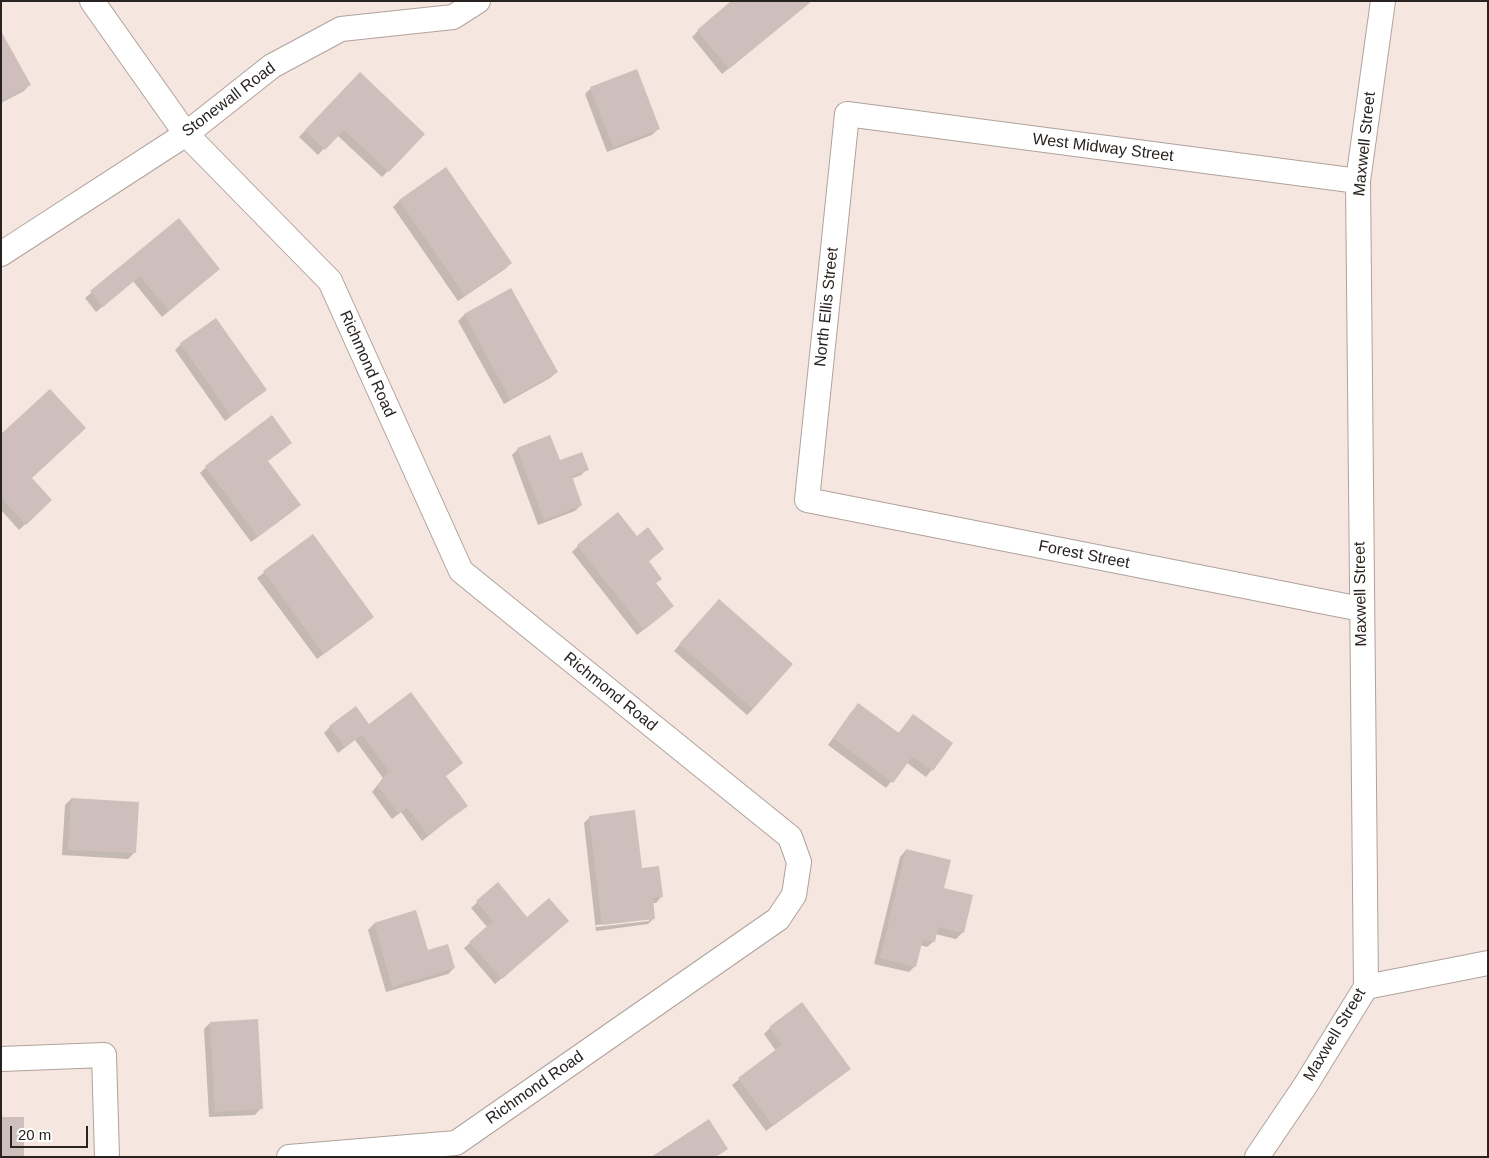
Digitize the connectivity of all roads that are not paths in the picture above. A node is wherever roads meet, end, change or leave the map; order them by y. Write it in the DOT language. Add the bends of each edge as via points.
graph roads {
  1 [pos="92,1"];
  2 [pos="478,1"];
  3 [pos="1383,1"];
  4 [pos="847,114"];
  5 [pos="186,134"];
  6 [pos="1358,181"];
  7 [pos="1,254"];
  8 [pos="807,500"];
  9 [pos="1362,609"];
  10 [pos="1488,963"];
  11 [pos="1366,986"];
  12 [pos="1,1059"];
  13 [pos="107,1157"];
  14 [pos="289,1157"];
  15 [pos="1258,1157"];
  1 -- 5 [label="street, Richmond Road"];
  2 -- 5 [label="street, Stonewall Road" via="453,17 341,30 272,66"];
  3 -- 6 [label="street, Maxwell Street"];
  4 -- 6 [label="street, West Midway Street"];
  4 -- 8 [label="street, North Ellis Street"];
  5 -- 7 [label="street, Stonewall Road"];
  5 -- 14 [label="street, Richmond Road" via="330,281 461,571 790,837 799,862 794,895 778,919 456,1143"];
  6 -- 9 [label="street, Maxwell Street"];
  8 -- 9 [label="street, Forest Street"];
  9 -- 11 [label="street, Maxwell Street"];
  10 -- 11 [label="street"];
  11 -- 15 [label="street, Maxwell Street"];
  12 -- 13 [label="street" via="104,1055"];
}
